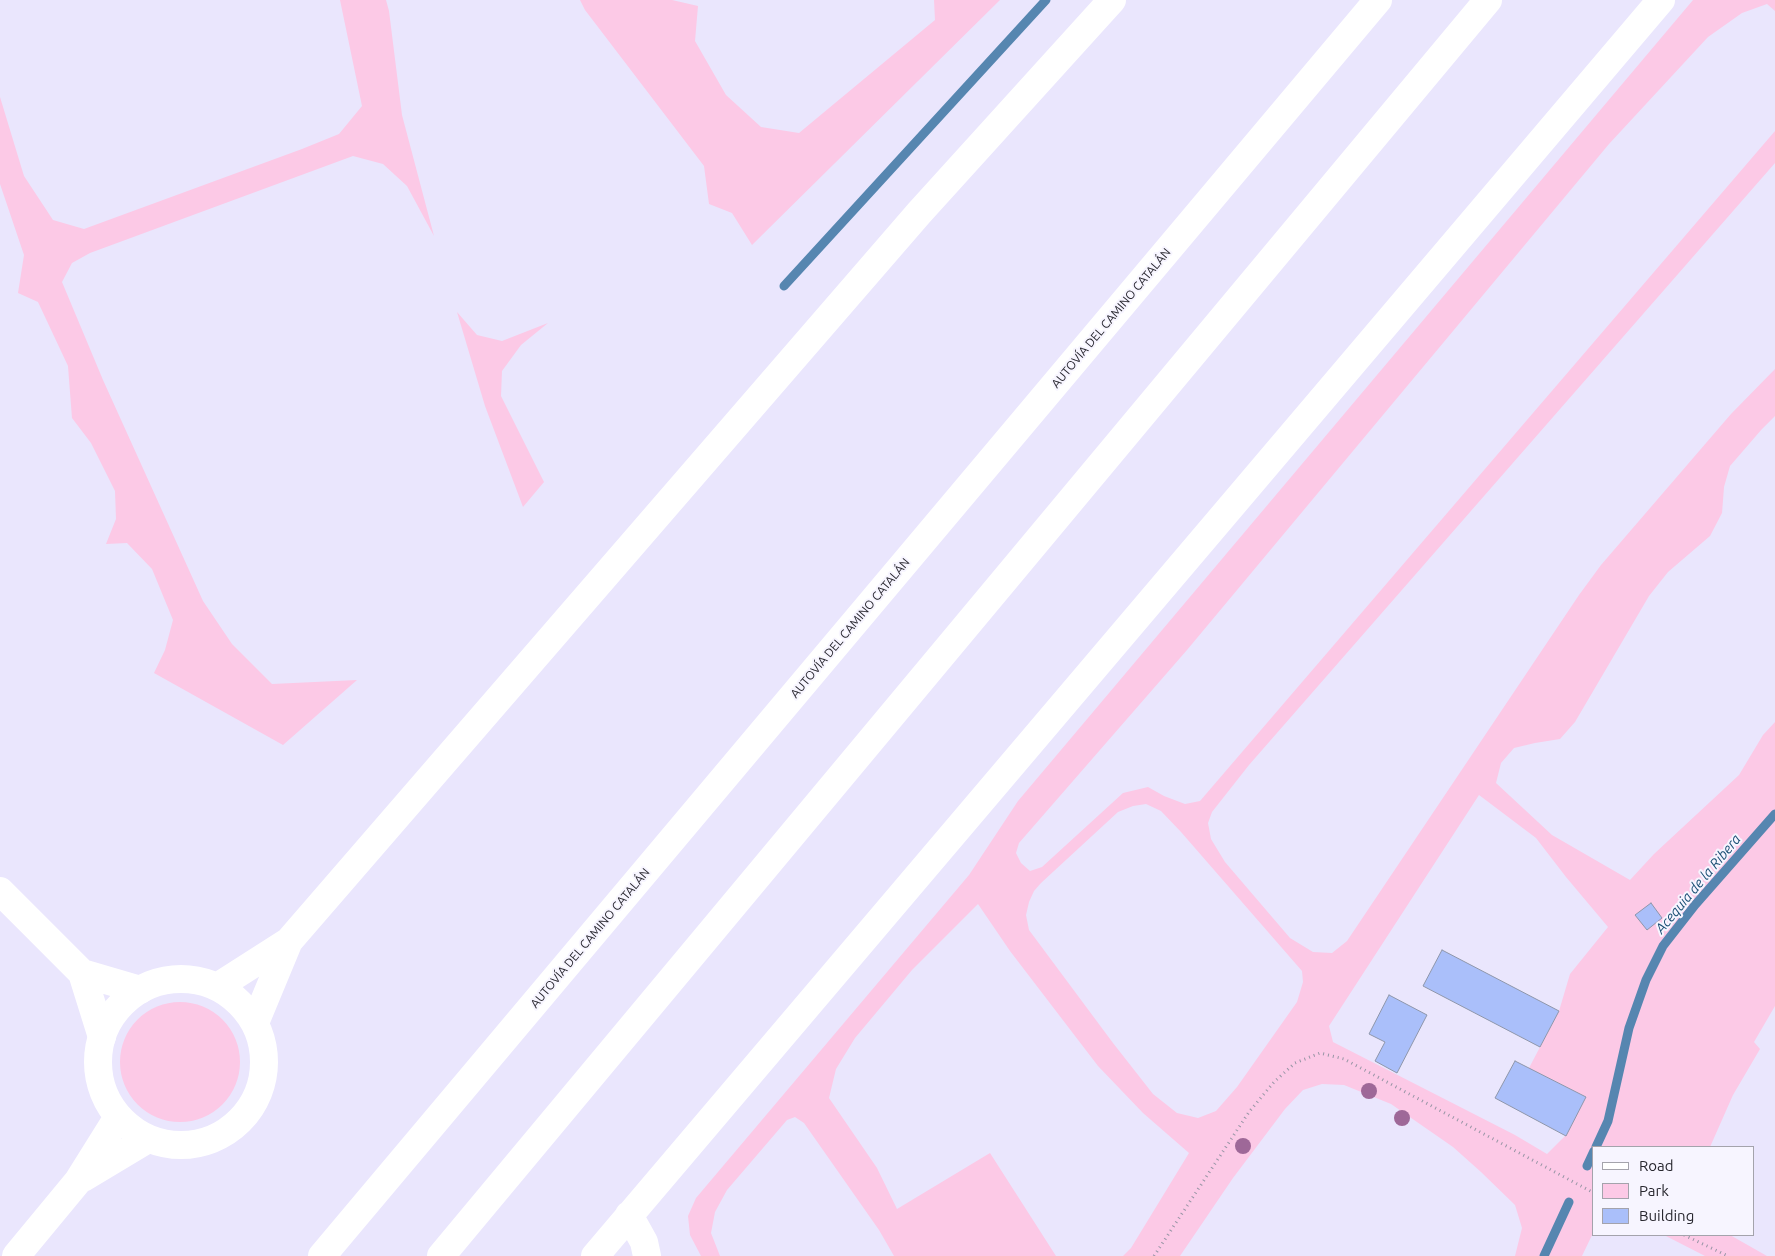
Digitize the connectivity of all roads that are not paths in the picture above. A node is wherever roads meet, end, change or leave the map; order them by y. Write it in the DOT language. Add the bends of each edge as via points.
graph roads {
  1 [pos="1112,0"];
  2 [pos="1378,0"];
  3 [pos="1488,0"];
  4 [pos="1661,0"];
  5 [pos="0,891"];
  6 [pos="289,941"];
  7 [pos="82,973"];
  8 [pos="217,987"];
  9 [pos="140,990"];
  10 [pos="255,1023"];
  11 [pos="102,1037"];
  12 [pos="118,1117"];
  13 [pos="148,1139"];
  14 [pos="78,1181"];
  15 [pos="629,1215"];
  16 [pos="16,1256"];
  17 [pos="321,1256"];
  18 [pos="441,1256"];
  19 [pos="595,1256"];
  20 [pos="647,1256"];
  1 -- 6 [label="main road" via="919,213"];
  2 -- 17 [label="main road, AUTOVÍA DEL CAMINO CATALÁN"];
  3 -- 18 [label="main road"];
  4 -- 15 [label="main road"];
  5 -- 7 [label="main road"];
  6 -- 8 [label="main road"];
  6 -- 10 [label="main road"];
  7 -- 9 [label="main road"];
  7 -- 11 [label="main road"];
  8 -- 9 [label="main road" via="197,980 177,979 157,982"];
  8 -- 10 [label="main road" via="234,997"];
  9 -- 11 [label="main road" via="111,1017"];
  10 -- 13 [label="main road" via="265,1063 263,1080 253,1105 241,1120 211,1140 194,1144 172,1145"];
  11 -- 12 [label="main road" via="98,1062 101,1085"];
  12 -- 13 [label="main road"];
  12 -- 14 [label="main road"];
  13 -- 14 [label="main road"];
  14 -- 16 [label="main road"];
  15 -- 19 [label="main road"];
  15 -- 20 [label="main road" via="644,1242"];
}
